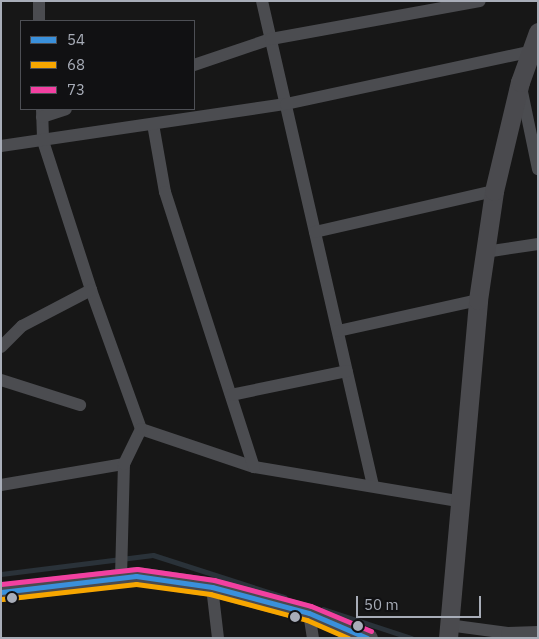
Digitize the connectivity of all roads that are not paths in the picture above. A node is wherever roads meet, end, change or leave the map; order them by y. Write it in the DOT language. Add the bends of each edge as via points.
graph roads {
  1 [pos="39,1"];
  2 [pos="262,1"];
  3 [pos="480,1"];
  4 [pos="40,20"];
  5 [pos="538,32"];
  6 [pos="271,39"];
  7 [pos="534,51"];
  8 [pos="195,65"];
  9 [pos="520,82"];
  10 [pos="286,104"];
  11 [pos="60,110"];
  12 [pos="42,113"];
  13 [pos="153,124"];
  14 [pos="42,141"];
  15 [pos="1,146"];
  16 [pos="538,169"];
  17 [pos="494,191"];
  18 [pos="315,232"];
  19 [pos="538,244"];
  20 [pos="485,252"];
  21 [pos="91,290"];
  22 [pos="478,300"];
  23 [pos="338,331"];
  24 [pos="1,347"];
  25 [pos="347,371"];
  26 [pos="1,380"];
  27 [pos="231,395"];
  28 [pos="80,405"];
  29 [pos="141,429"];
  30 [pos="124,464"];
  31 [pos="254,466"];
  32 [pos="373,484"];
  33 [pos="1,485"];
  34 [pos="458,501"];
  35 [pos="120,577"];
  36 [pos="212,587"];
  37 [pos="1,592"];
  38 [pos="308,613"];
  39 [pos="538,632"];
  40 [pos="447,633"];
  41 [pos="218,638"];
  42 [pos="312,638"];
  43 [pos="368,638"];
  1 -- 4 [label="street"];
  2 -- 6 [label="street"];
  3 -- 6 [label="street"];
  5 -- 7 [label="main road"];
  6 -- 8 [label="street"];
  6 -- 10 [label="street"];
  7 -- 9 [label="main road"];
  7 -- 10 [label="street"];
  9 -- 16 [label="street"];
  9 -- 17 [label="main road"];
  10 -- 13 [label="street"];
  10 -- 18 [label="street"];
  11 -- 12 [label="street"];
  12 -- 14 [label="street"];
  13 -- 14 [label="street"];
  13 -- 27 [label="street" via="165,192"];
  14 -- 15 [label="street"];
  14 -- 21 [label="street"];
  17 -- 18 [label="street"];
  17 -- 20 [label="main road"];
  18 -- 23 [label="street"];
  19 -- 20 [label="street"];
  20 -- 22 [label="main road"];
  21 -- 24 [label="street" via="22,326"];
  21 -- 29 [label="street"];
  22 -- 23 [label="street"];
  22 -- 34 [label="main road"];
  23 -- 25 [label="street"];
  25 -- 27 [label="street"];
  25 -- 32 [label="street"];
  26 -- 28 [label="street"];
  27 -- 31 [label="street"];
  29 -- 30 [label="street"];
  29 -- 31 [label="street"];
  30 -- 33 [label="street"];
  30 -- 35 [label="street"];
  31 -- 32 [label="street"];
  32 -- 34 [label="street"];
  34 -- 40 [label="main road"];
  35 -- 36 [label="main road"];
  35 -- 37 [label="main road"];
  36 -- 38 [label="main road"];
  36 -- 41 [label="street"];
  38 -- 42 [label="street"];
  38 -- 43 [label="main road"];
  39 -- 40 [label="street"];
}
